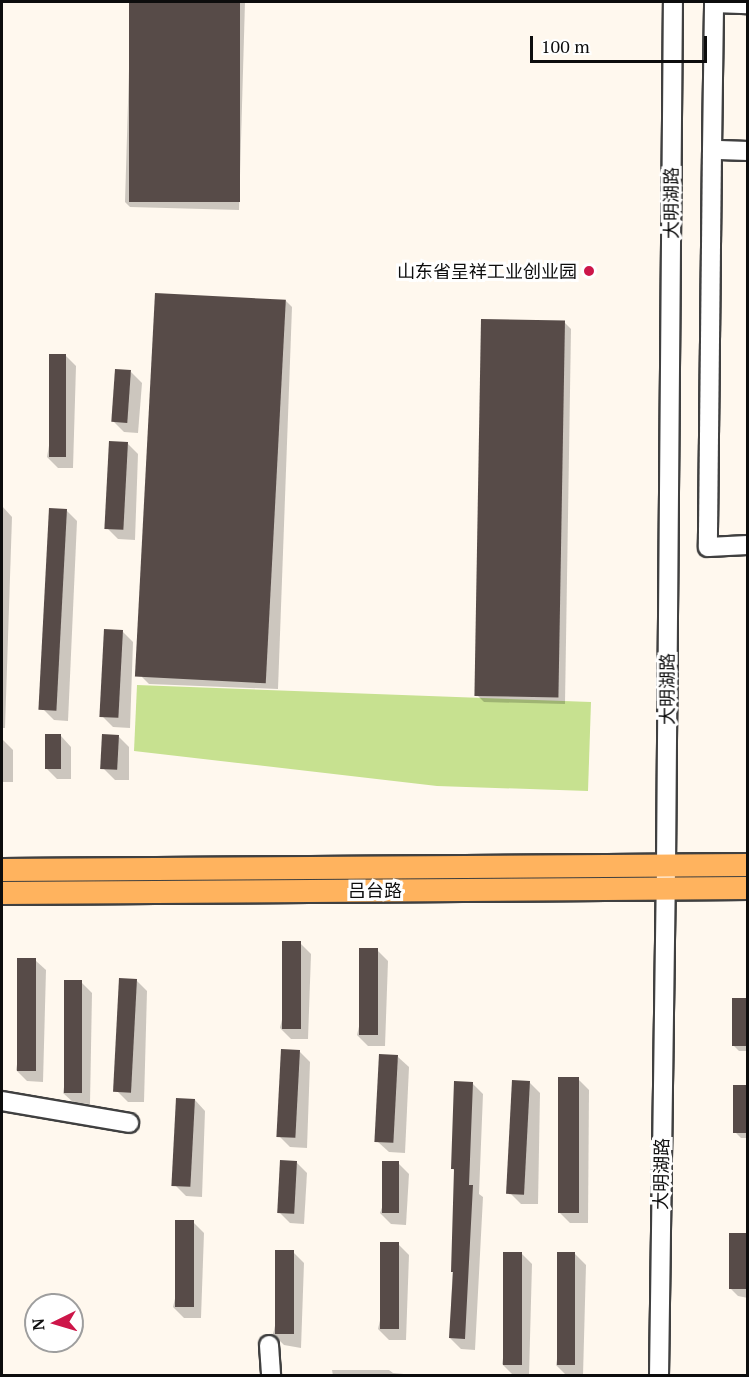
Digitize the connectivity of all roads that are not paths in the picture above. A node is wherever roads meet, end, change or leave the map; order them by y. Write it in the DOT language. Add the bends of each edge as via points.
graph roads {
  1 [pos="673,2"];
  2 [pos="714,2"];
  3 [pos="747,3"];
  4 [pos="712,150"];
  5 [pos="747,151"];
  6 [pos="747,545"];
  7 [pos="747,865"];
  8 [pos="666,866"];
  9 [pos="2,870"];
  10 [pos="665,888"];
  11 [pos="747,888"];
  12 [pos="2,893"];
  13 [pos="2,1101"];
  14 [pos="129,1123"];
  15 [pos="269,1345"];
  16 [pos="271,1376"];
  17 [pos="659,1376"];
  1 -- 8 [label="street, 大明湖路"];
  2 -- 3 [label="street"];
  2 -- 4 [label="street"];
  4 -- 5 [label="street"];
  4 -- 6 [label="street" via="708,547"];
  7 -- 8 [label="main road, 吕台路"];
  8 -- 9 [label="main road, 吕台路"];
  8 -- 10 [label="street, 大明湖路"];
  10 -- 11 [label="main road, 吕台路"];
  10 -- 12 [label="main road, 吕台路"];
  10 -- 17 [label="street, 大明湖路"];
  13 -- 14 [label="street"];
  15 -- 16 [label="street"];
}
